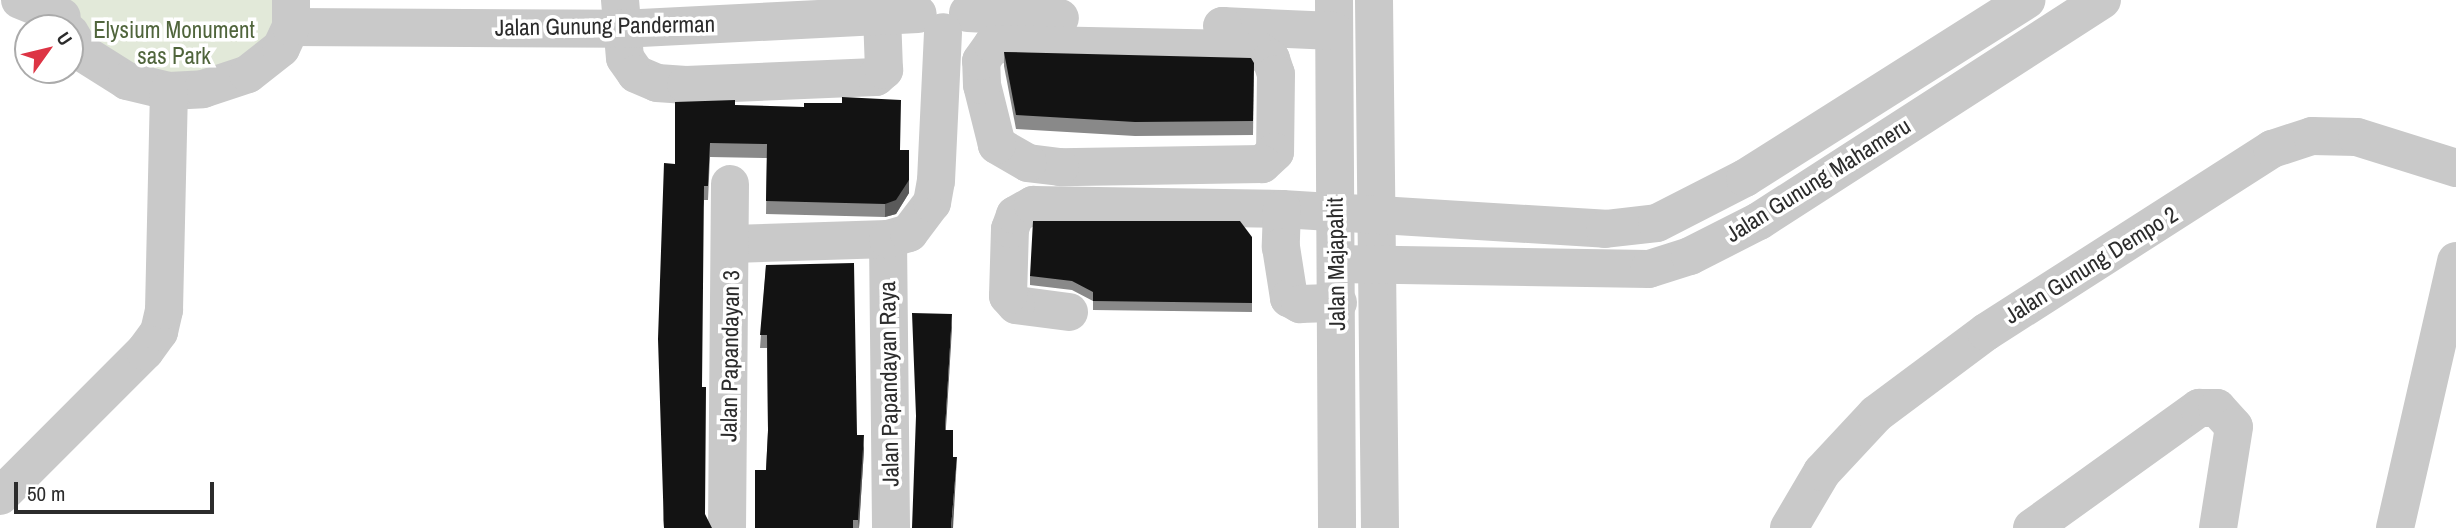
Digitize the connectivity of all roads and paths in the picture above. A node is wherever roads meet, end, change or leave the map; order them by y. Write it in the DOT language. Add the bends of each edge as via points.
graph roads {
  1 [pos="20,0"];
  2 [pos="1374,0"];
  3 [pos="2027,0"];
  4 [pos="2102,0"];
  5 [pos="933,13"];
  6 [pos="52,14"];
  7 [pos="291,14"];
  8 [pos="621,15"];
  9 [pos="1334,15"];
  10 [pos="1223,37"];
  11 [pos="1947,51"];
  12 [pos="84,55"];
  13 [pos="1969,86"];
  14 [pos="169,91"];
  15 [pos="2456,168"];
  16 [pos="730,184"];
  17 [pos="1282,209"];
  18 [pos="1335,215"];
  19 [pos="1377,215"];
  20 [pos="888,239"];
  21 [pos="732,244"];
  22 [pos="2456,261"];
  23 [pos="1336,264"];
  24 [pos="1378,264"];
  25 [pos="1338,303"];
  26 [pos="1069,312"];
  27 [pos="0,496"];
  28 [pos="2038,523"];
  29 [pos="727,528"];
  30 [pos="891,528"];
  31 [pos="1337,528"];
  32 [pos="1380,528"];
  33 [pos="1789,528"];
  34 [pos="2082,528"];
  35 [pos="2218,528"];
  36 [pos="2395,528"];
  1 -- 6 [label="street, Jalan Gunung Panderman"];
  2 -- 19 [label="street, Jalan Majapahit"];
  3 -- 11 [label="street, Jalan Gunung Mahameru"];
  4 -- 13 [label="street, Jalan Gunung Mahameru"];
  5 -- 8 [label="street, Jalan Gunung Panderman"];
  5 -- 8 [label="street" via="876,78 657,83 636,74 631,66"];
  5 -- 10 [label="street, Jalan Gunung Panderman"];
  5 -- 20 [label="street" via="932,203 909,233"];
  7 -- 8 [label="street, Jalan Gunung Panderman"];
  7 -- 14 [label="street, Jalan Gunung Panderman" via="281,48 248,74 203,89"];
  9 -- 10 [label="street, Jalan Gunung Panderman"];
  9 -- 18 [label="street, Jalan Majapahit"];
  10 -- 10 [label="street" via="992,44 981,61 982,85 997,145 1028,163 1060,167 1262,164 1276,152 1276,74 1271,58"];
  11 -- 13 [label="street"];
  11 -- 19 [label="street, Jalan Gunung Mahameru" via="1745,178 1657,223 1605,229"];
  12 -- 14 [label="street, Jalan Gunung Panderman" via="108,73"];
  13 -- 24 [label="street, Jalan Gunung Mahameru" via="1759,221 1690,256 1649,269"];
  14 -- 27 [label="street" via="164,310 159,332"];
  15 -- 33 [label="street, Jalan Gunung Dempo 2" via="2357,137 2312,136 2272,149 1986,331 1876,414 1822,472"];
  16 -- 21 [label="street, Jalan Papandayan 3"];
  17 -- 18 [label="street, Jalan Gunung Mahameru"];
  17 -- 25 [label="street" via="1280,247 1289,298 1300,304"];
  17 -- 26 [label="street, Jalan Gunung Mahameru" via="1033,205 1015,215 1010,229 1009,296 1016,305"];
  18 -- 19 [label="street, Jalan Gunung Mahameru"];
  18 -- 23 [label="street, Jalan Majapahit"];
  19 -- 24 [label="street, Jalan Majapahit"];
  20 -- 21 [label="street"];
  20 -- 30 [label="street, Jalan Papandayan Raya"];
  21 -- 29 [label="street, Jalan Papandayan 3"];
  22 -- 36 [label="street"];
  23 -- 24 [label="street, Jalan Gunung Mahameru"];
  23 -- 25 [label="street, Jalan Majapahit"];
  24 -- 32 [label="street, Jalan Majapahit"];
  25 -- 31 [label="street, Jalan Majapahit"];
  28 -- 34 [label="street"];
  28 -- 35 [label="street" via="2199,408 2217,408 2235,427"];
}
